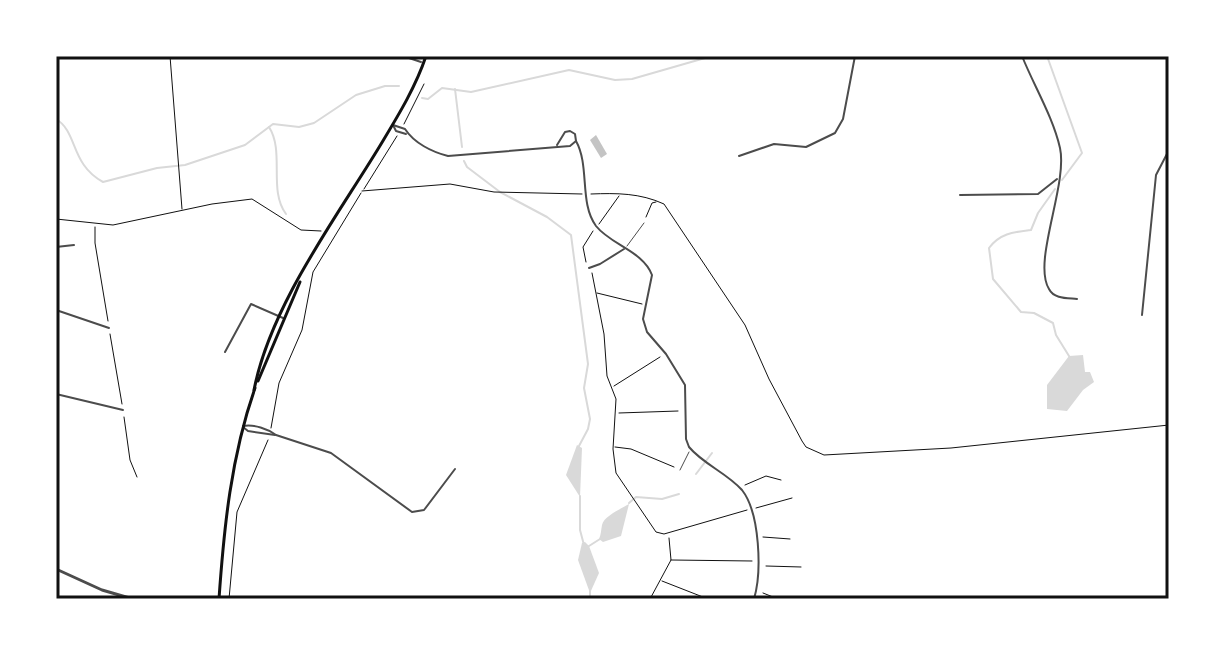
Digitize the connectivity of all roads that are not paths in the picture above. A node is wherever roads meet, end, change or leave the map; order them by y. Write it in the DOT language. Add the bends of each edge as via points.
graph roads {
  1 [pos="385,56"];
  2 [pos="403,56"];
  3 [pos="426,56"];
  4 [pos="855,56"];
  5 [pos="1022,56"];
  6 [pos="377,57"];
  7 [pos="424,63"];
  8 [pos="393,125"];
  9 [pos="408,134"];
  10 [pos="576,141"];
  11 [pos="557,145"];
  12 [pos="1169,150"];
  13 [pos="739,156"];
  14 [pos="1060,176"];
  15 [pos="960,195"];
  16 [pos="644,223"];
  17 [pos="74,245"];
  18 [pos="56,247"];
  19 [pos="625,248"];
  20 [pos="589,268"];
  21 [pos="1077,299"];
  22 [pos="56,310"];
  23 [pos="1142,315"];
  24 [pos="282,318"];
  25 [pos="109,328"];
  26 [pos="225,352"];
  27 [pos="56,394"];
  28 [pos="123,410"];
  29 [pos="242,426"];
  30 [pos="276,435"];
  31 [pos="691,450"];
  32 [pos="455,469"];
  33 [pos="680,470"];
  34 [pos="56,569"];
  35 [pos="133,599"];
  36 [pos="219,599"];
  37 [pos="754,599"];
  1 -- 6 [label="street"];
  2 -- 7 [label="street"];
  3 -- 7 [label="main road"];
  4 -- 13 [label="street" via="843,119 835,133 806,147 774,144"];
  5 -- 14 [label="street" via="1060,147"];
  7 -- 8 [label="main road"];
  8 -- 9 [label="street"];
  8 -- 9 [label="street"];
  8 -- 24 [label="main road"];
  9 -- 11 [label="street" via="434,151 455,156"];
  10 -- 11 [label="street"];
  10 -- 11 [label="street" via="568,131"];
  10 -- 19 [label="street" via="591,216"];
  12 -- 23 [label="street" via="1156,175"];
  14 -- 15 [label="street" via="1038,194"];
  14 -- 21 [label="street" via="1045,260 1047,283 1055,295"];
  16 -- 19 [label="lane"];
  17 -- 18 [label="street"];
  19 -- 20 [label="street"];
  19 -- 31 [label="street" via="652,275 645,328 685,385"];
  22 -- 25 [label="street"];
  24 -- 26 [label="street" via="251,304"];
  24 -- 29 [label="main road" via="259,365"];
  27 -- 28 [label="street"];
  29 -- 30 [label="street"];
  29 -- 30 [label="street"];
  29 -- 36 [label="main road" via="226,509"];
  30 -- 32 [label="street" via="331,453 412,512 424,510"];
  31 -- 33 [label="lane"];
  31 -- 37 [label="street" via="740,489 751,509 759,564"];
  34 -- 35 [label="street"];
}
